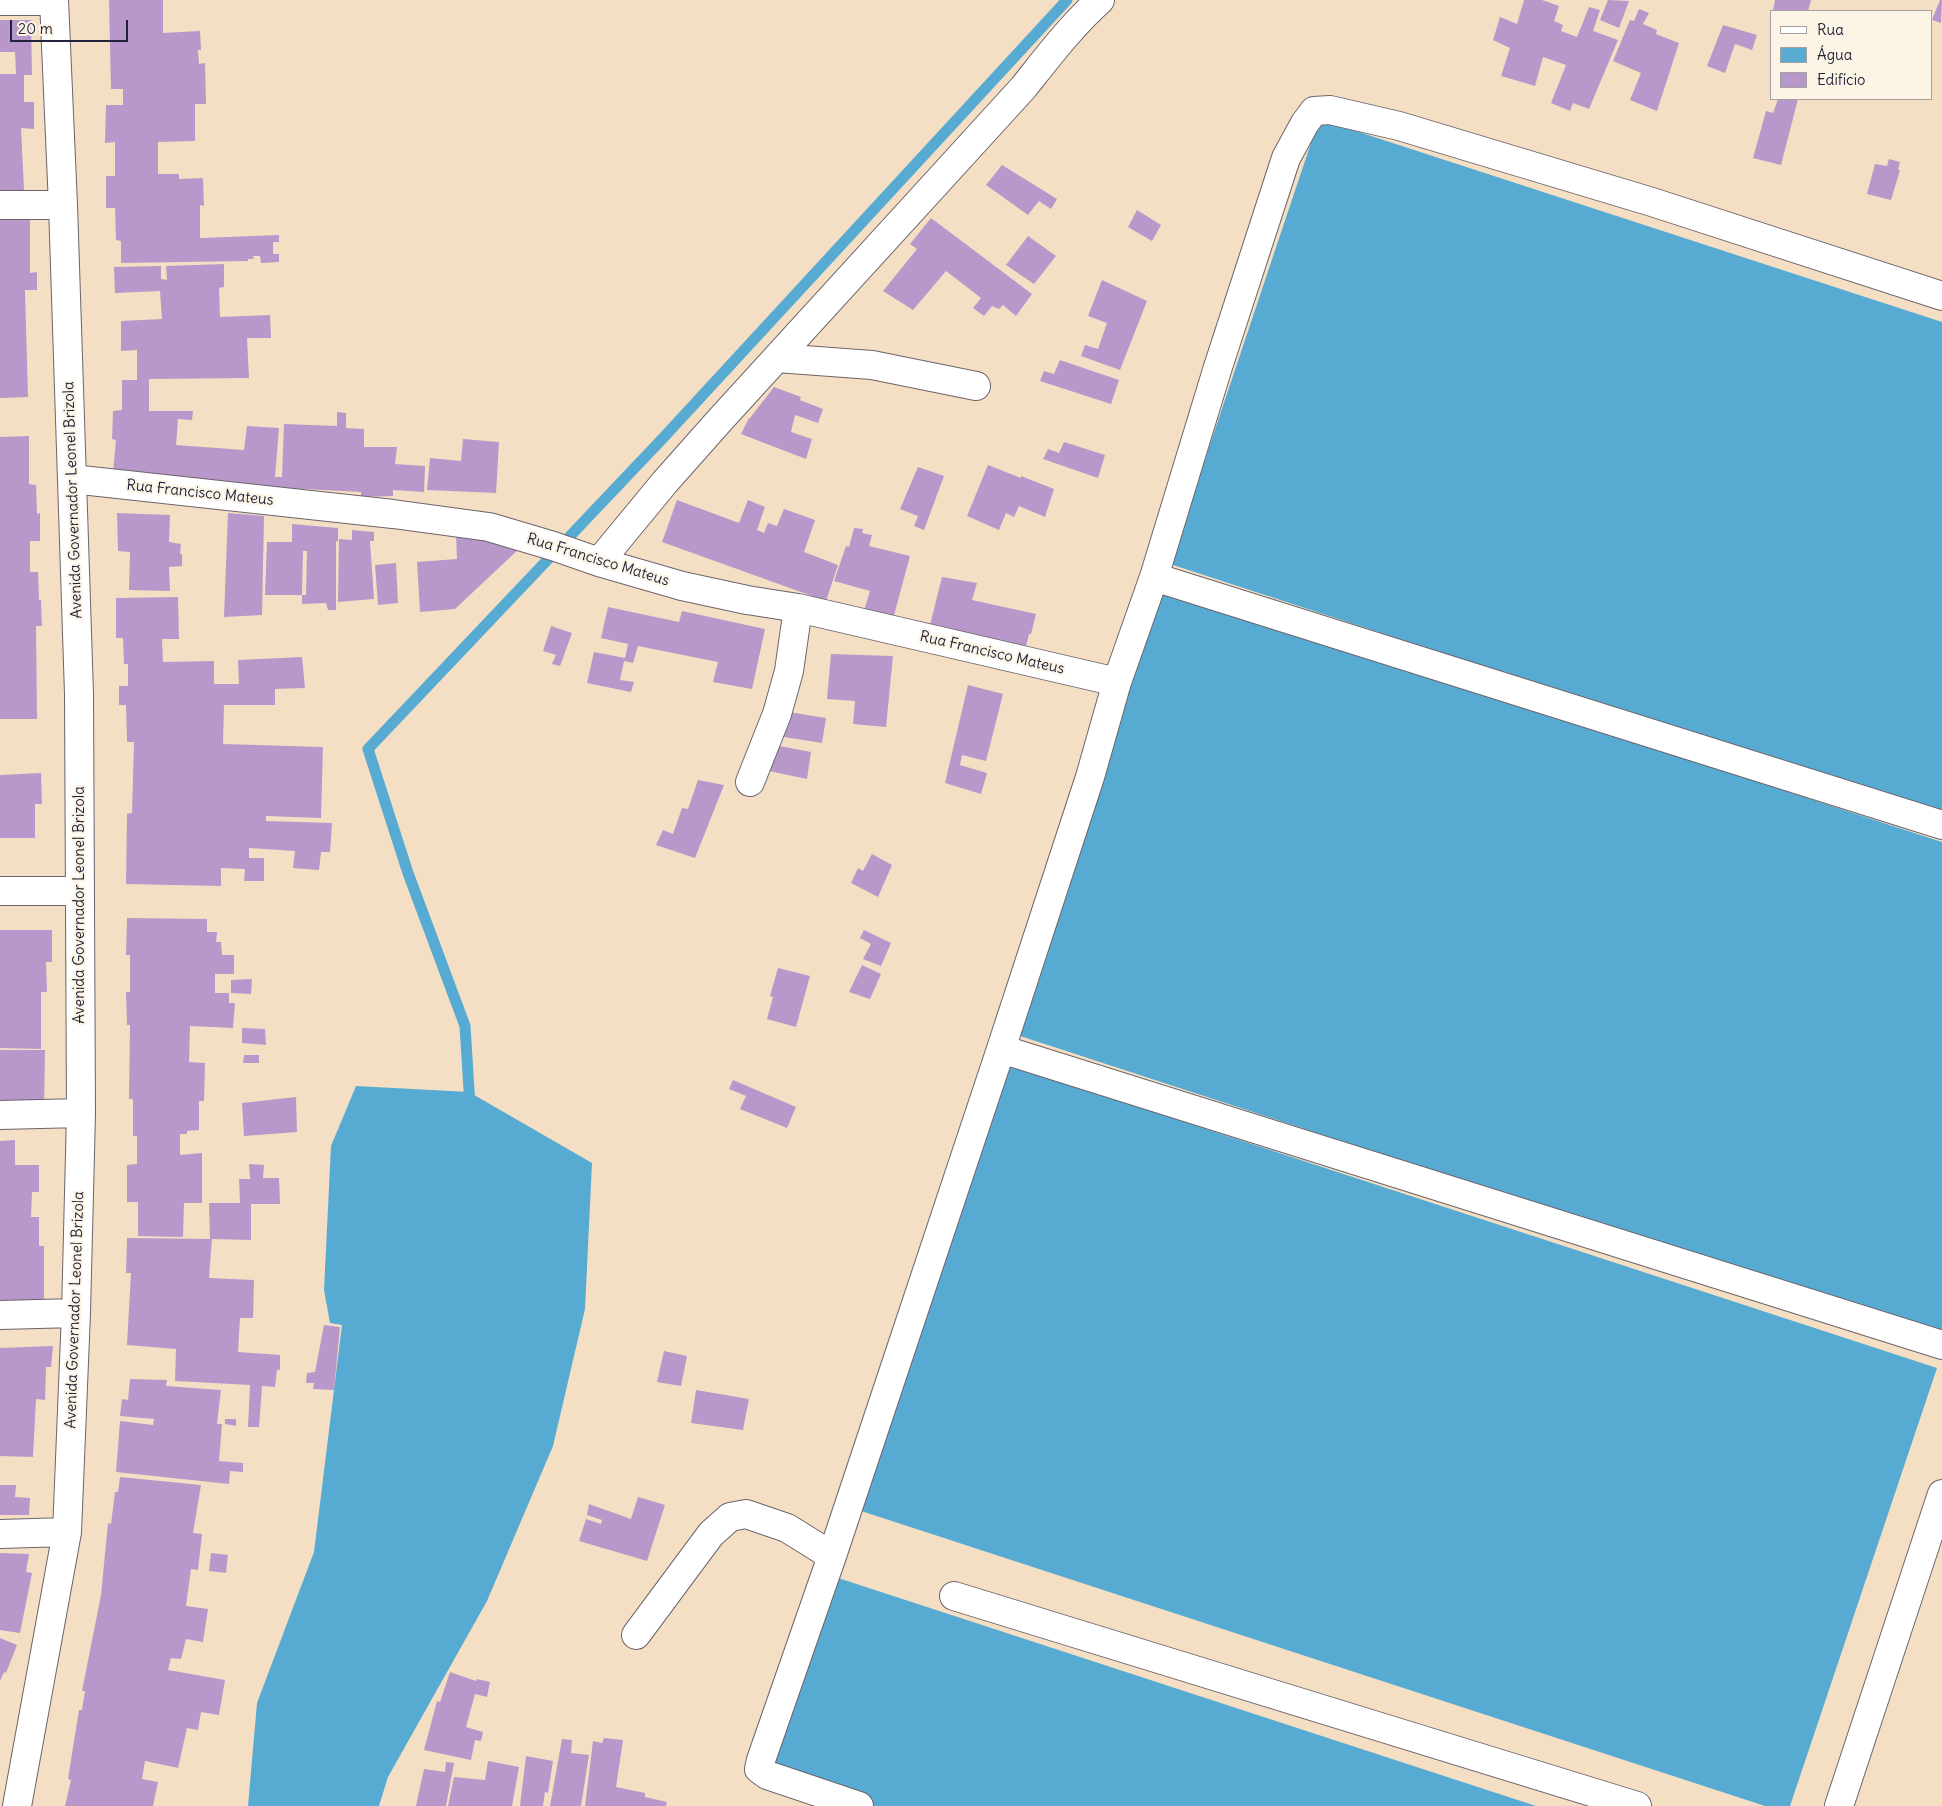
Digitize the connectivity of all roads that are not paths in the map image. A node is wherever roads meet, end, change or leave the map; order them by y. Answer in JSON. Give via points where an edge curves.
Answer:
{"nodes":[{"id":1,"x":54,"y":0,"type":"edge"},
{"id":2,"x":1100,"y":0,"type":"edge"},
{"id":3,"x":0,"y":2,"type":"edge"},
{"id":4,"x":0,"y":205,"type":"edge"},
{"id":5,"x":62,"y":205,"type":"junction"},
{"id":6,"x":1942,"y":296,"type":"edge"},
{"id":7,"x":777,"y":358,"type":"junction"},
{"id":8,"x":976,"y":386,"type":"dead end"},
{"id":9,"x":72,"y":479,"type":"junction"},
{"id":10,"x":599,"y":562,"type":"junction"},
{"id":11,"x":1154,"y":577,"type":"junction"},
{"id":12,"x":798,"y":608,"type":"junction"},
{"id":13,"x":1117,"y":682,"type":"junction"},
{"id":14,"x":750,"y":782,"type":"dead end"},
{"id":15,"x":1942,"y":825,"type":"edge"},
{"id":16,"x":0,"y":891,"type":"edge"},
{"id":17,"x":80,"y":891,"type":"junction"},
{"id":18,"x":1001,"y":1049,"type":"junction"},
{"id":19,"x":81,"y":1113,"type":"junction"},
{"id":20,"x":0,"y":1115,"type":"edge"},
{"id":21,"x":76,"y":1313,"type":"junction"},
{"id":22,"x":0,"y":1315,"type":"edge"},
{"id":23,"x":1942,"y":1345,"type":"edge"},
{"id":24,"x":1942,"y":1494,"type":"edge"},
{"id":25,"x":67,"y":1532,"type":"junction"},
{"id":26,"x":0,"y":1534,"type":"edge"},
{"id":27,"x":832,"y":1556,"type":"junction"},
{"id":28,"x":954,"y":1596,"type":"dead end"},
{"id":29,"x":636,"y":1635,"type":"dead end"},
{"id":30,"x":17,"y":1806,"type":"edge"},
{"id":31,"x":860,"y":1806,"type":"edge"},
{"id":32,"x":1637,"y":1806,"type":"edge"},
{"id":33,"x":1840,"y":1806,"type":"edge"}],
"edges":[{"from":1,"to":3,"type":"street"},
{"from":1,"to":5,"type":"street","name":"Avenida Governador Leonel Brizola"},
{"from":2,"to":7,"type":"street"},
{"from":4,"to":5,"type":"street"},
{"from":5,"to":9,"type":"street","name":"Avenida Governador Leonel Brizola"},
{"from":6,"to":11,"type":"street","via":[[1652,202],[1408,129],[1330,110],[1314,111],[1286,158]]},
{"from":7,"to":8,"type":"street","via":[[872,365]]},
{"from":7,"to":10,"type":"street","via":[[665,482]]},
{"from":9,"to":10,"type":"street","name":"Rua Francisco Mateus","via":[[393,514],[489,528]]},
{"from":9,"to":17,"type":"street","name":"Avenida Governador Leonel Brizola","via":[[79,694]]},
{"from":10,"to":12,"type":"street","name":"Rua Francisco Mateus","via":[[682,586]]},
{"from":11,"to":13,"type":"street"},
{"from":11,"to":15,"type":"street"},
{"from":12,"to":13,"type":"street","name":"Rua Francisco Mateus"},
{"from":12,"to":14,"type":"street","via":[[789,671],[778,714]]},
{"from":13,"to":18,"type":"street","via":[[1090,777]]},
{"from":16,"to":17,"type":"street"},
{"from":17,"to":19,"type":"street","name":"Avenida Governador Leonel Brizola"},
{"from":18,"to":23,"type":"street"},
{"from":18,"to":27,"type":"street"},
{"from":19,"to":20,"type":"street"},
{"from":19,"to":21,"type":"street","name":"Avenida Governador Leonel Brizola"},
{"from":21,"to":22,"type":"street"},
{"from":21,"to":25,"type":"street","name":"Avenida Governador Leonel Brizola"},
{"from":24,"to":33,"type":"street"},
{"from":25,"to":26,"type":"street"},
{"from":25,"to":30,"type":"street","name":"Avenida Governador Leonel Brizola"},
{"from":27,"to":29,"type":"street","via":[[787,1528],[746,1514],[730,1518],[711,1534]]},
{"from":27,"to":31,"type":"street","via":[[760,1760],[760,1769],[767,1775]]},
{"from":28,"to":32,"type":"street"}]}
